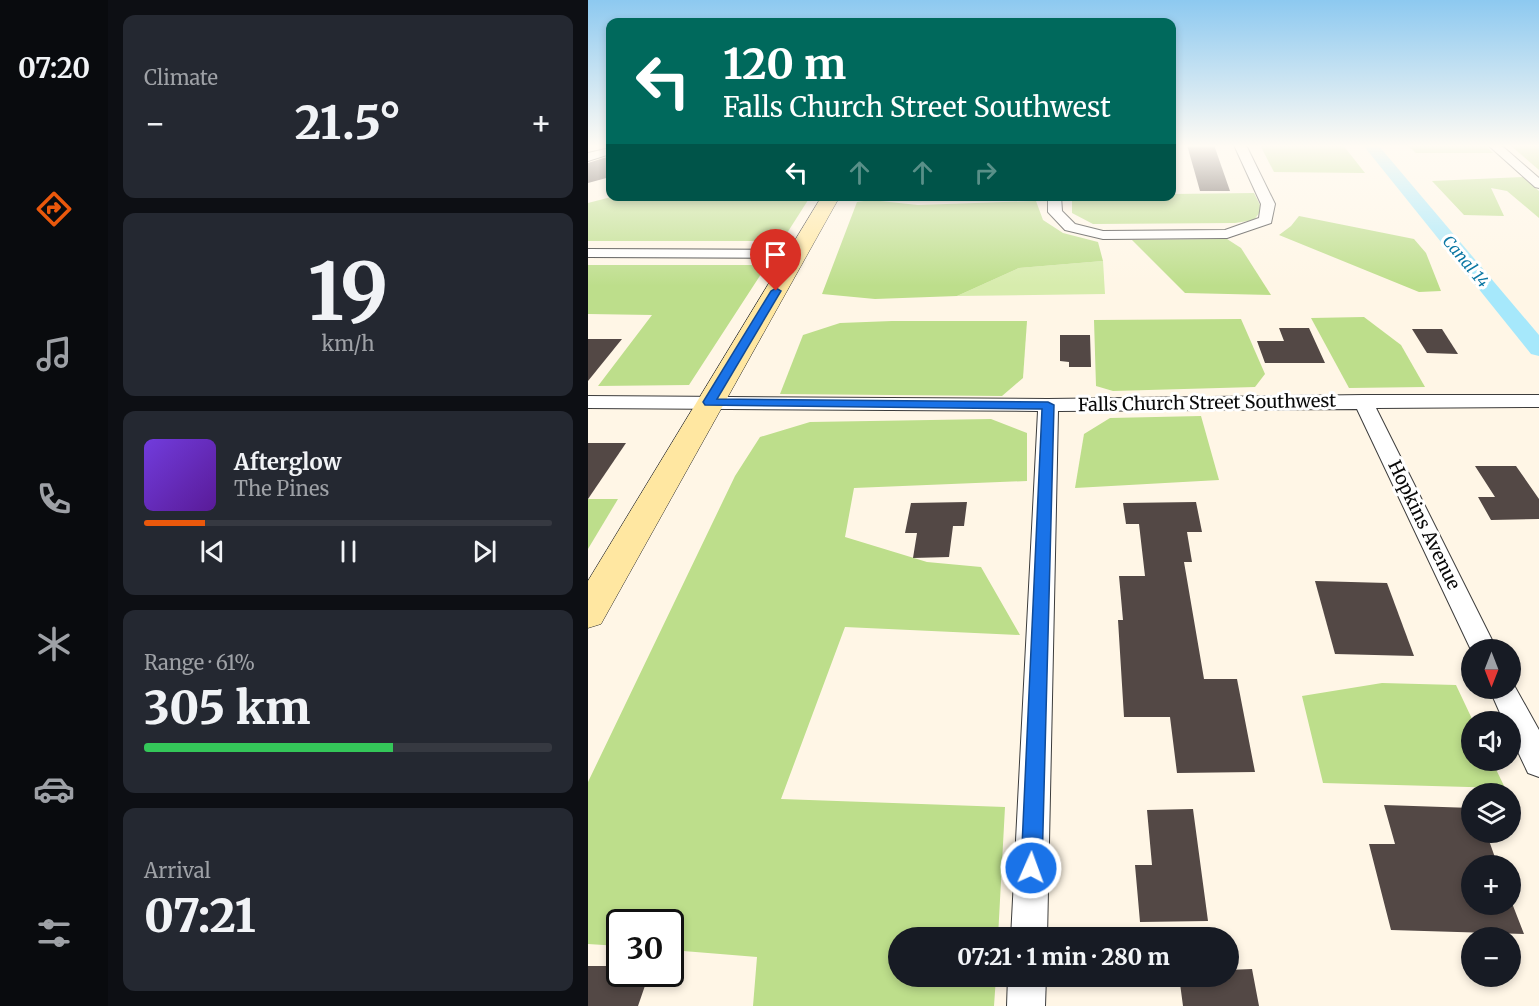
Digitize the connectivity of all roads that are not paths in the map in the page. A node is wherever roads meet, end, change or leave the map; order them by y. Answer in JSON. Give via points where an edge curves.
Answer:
{"nodes":[{"id":1,"x":1262,"y":192,"type":"edge"},
{"id":2,"x":828,"y":201,"type":"edge"},
{"id":3,"x":1054,"y":201,"type":"edge"},
{"id":4,"x":588,"y":253,"type":"edge"},
{"id":5,"x":798,"y":254,"type":"junction"},
{"id":6,"x":1363,"y":401,"type":"junction"},
{"id":7,"x":1539,"y":401,"type":"edge"},
{"id":8,"x":588,"y":402,"type":"edge"},
{"id":9,"x":709,"y":402,"type":"junction"},
{"id":10,"x":1048,"y":405,"type":"junction"},
{"id":11,"x":588,"y":613,"type":"edge"},
{"id":12,"x":1479,"y":639,"type":"edge"},
{"id":13,"x":1508,"y":699,"type":"edge"},
{"id":14,"x":1539,"y":762,"type":"edge"},
{"id":15,"x":1029,"y":927,"type":"edge"},
{"id":16,"x":1027,"y":987,"type":"edge"},
{"id":17,"x":1026,"y":1006,"type":"edge"}],
"edges":[{"from":1,"to":3,"type":"street","via":[[1268,204],[1266,220],[1227,234],[1103,235],[1070,227],[1055,212]]},
{"from":2,"to":5,"type":"street"},
{"from":4,"to":5,"type":"street"},
{"from":5,"to":9,"type":"street"},
{"from":6,"to":7,"type":"street","name":"Falls Church Street Southwest"},
{"from":6,"to":10,"type":"street","name":"Falls Church Street Southwest"},
{"from":6,"to":12,"type":"street","name":"Hopkins Avenue"},
{"from":8,"to":9,"type":"street","name":"Falls Church Street Southwest"},
{"from":9,"to":10,"type":"street","name":"Falls Church Street Southwest"},
{"from":9,"to":11,"type":"street"},
{"from":10,"to":15,"type":"street"},
{"from":13,"to":14,"type":"street"},
{"from":16,"to":17,"type":"street"}]}
